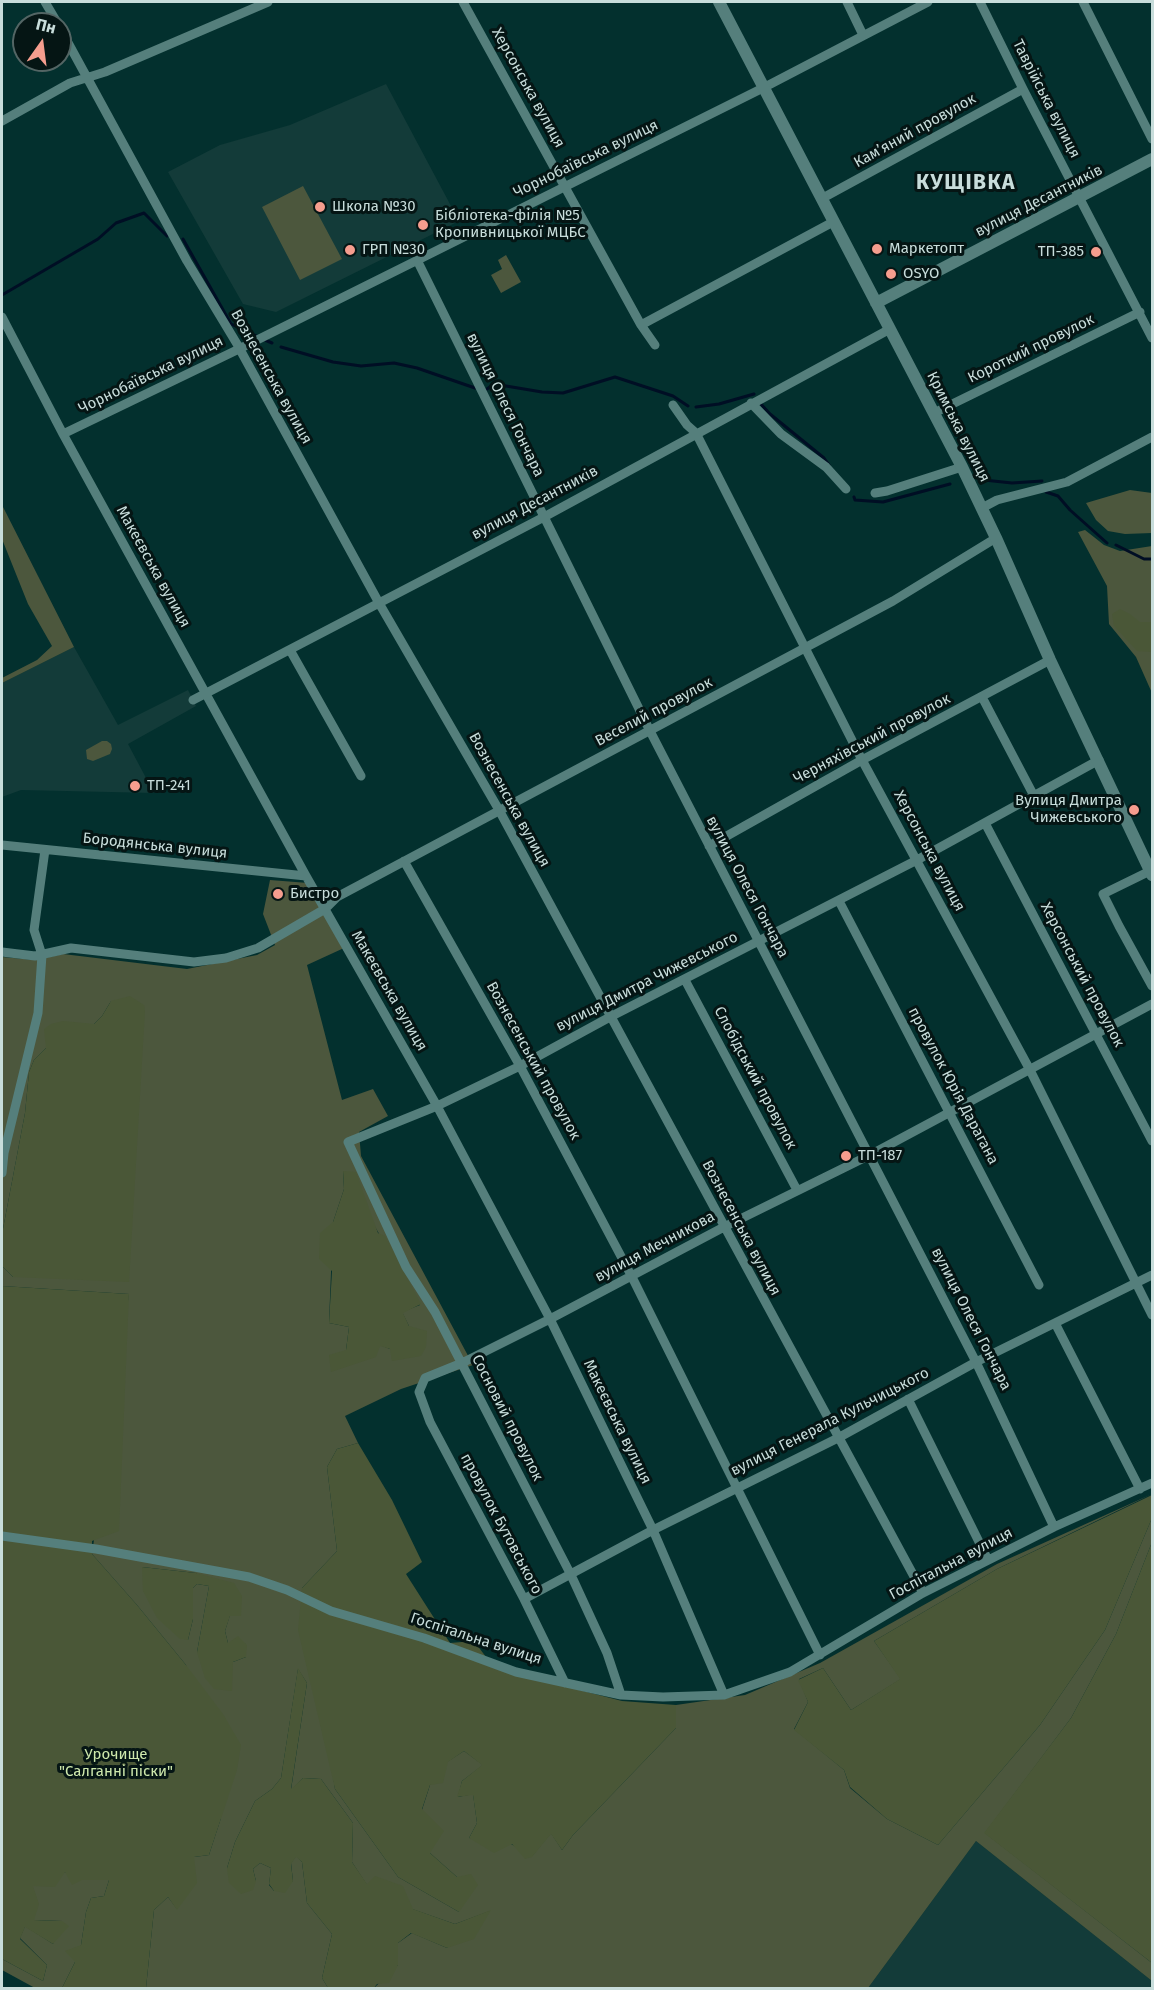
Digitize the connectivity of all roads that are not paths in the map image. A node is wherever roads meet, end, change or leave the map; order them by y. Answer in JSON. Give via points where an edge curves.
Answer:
{"nodes":[{"id":1,"x":268,"y":2,"type":"edge"},
{"id":2,"x":463,"y":2,"type":"edge"},
{"id":3,"x":719,"y":2,"type":"edge"},
{"id":4,"x":847,"y":2,"type":"edge"},
{"id":5,"x":928,"y":2,"type":"edge"},
{"id":6,"x":980,"y":2,"type":"edge"},
{"id":7,"x":1083,"y":2,"type":"edge"},
{"id":8,"x":863,"y":35,"type":"junction"},
{"id":9,"x":72,"y":49,"type":"edge"},
{"id":10,"x":88,"y":77,"type":"junction"},
{"id":11,"x":763,"y":88,"type":"junction"},
{"id":12,"x":1023,"y":89,"type":"junction"},
{"id":13,"x":2,"y":121,"type":"edge"},
{"id":14,"x":1152,"y":139,"type":"edge"},
{"id":15,"x":1152,"y":159,"type":"edge"},
{"id":16,"x":565,"y":186,"type":"junction"},
{"id":17,"x":1079,"y":197,"type":"junction"},
{"id":18,"x":821,"y":199,"type":"junction"},
{"id":19,"x":833,"y":222,"type":"junction"},
{"id":20,"x":417,"y":260,"type":"junction"},
{"id":21,"x":876,"y":303,"type":"junction"},
{"id":22,"x":1140,"y":312,"type":"junction"},
{"id":23,"x":2,"y":317,"type":"edge"},
{"id":24,"x":640,"y":325,"type":"junction"},
{"id":25,"x":890,"y":328,"type":"junction"},
{"id":26,"x":1152,"y":338,"type":"edge"},
{"id":27,"x":655,"y":345,"type":"dead end"},
{"id":28,"x":239,"y":349,"type":"junction"},
{"id":29,"x":752,"y":403,"type":"junction"},
{"id":30,"x":673,"y":405,"type":"dead end"},
{"id":31,"x":934,"y":413,"type":"junction"},
{"id":32,"x":696,"y":433,"type":"junction"},
{"id":33,"x":63,"y":434,"type":"junction"},
{"id":34,"x":1152,"y":437,"type":"edge"},
{"id":35,"x":962,"y":467,"type":"junction"},
{"id":36,"x":846,"y":489,"type":"dead end"},
{"id":37,"x":875,"y":493,"type":"dead end"},
{"id":38,"x":982,"y":508,"type":"junction"},
{"id":39,"x":544,"y":517,"type":"junction"},
{"id":40,"x":996,"y":538,"type":"junction"},
{"id":41,"x":379,"y":603,"type":"junction"},
{"id":42,"x":805,"y":648,"type":"junction"},
{"id":43,"x":290,"y":650,"type":"junction"},
{"id":44,"x":1050,"y":660,"type":"junction"},
{"id":45,"x":206,"y":693,"type":"junction"},
{"id":46,"x":982,"y":697,"type":"junction"},
{"id":47,"x":193,"y":700,"type":"dead end"},
{"id":48,"x":650,"y":731,"type":"junction"},
{"id":49,"x":862,"y":760,"type":"junction"},
{"id":50,"x":1099,"y":760,"type":"junction"},
{"id":51,"x":361,"y":776,"type":"dead end"},
{"id":52,"x":1034,"y":796,"type":"junction"},
{"id":53,"x":499,"y":810,"type":"junction"},
{"id":54,"x":985,"y":823,"type":"junction"},
{"id":55,"x":2,"y":845,"type":"edge"},
{"id":56,"x":709,"y":846,"type":"junction"},
{"id":57,"x":45,"y":850,"type":"junction"},
{"id":58,"x":404,"y":861,"type":"junction"},
{"id":59,"x":917,"y":861,"type":"junction"},
{"id":60,"x":1151,"y":873,"type":"edge"},
{"id":61,"x":306,"y":876,"type":"junction"},
{"id":62,"x":839,"y":901,"type":"junction"},
{"id":63,"x":325,"y":909,"type":"junction"},
{"id":64,"x":759,"y":941,"type":"junction"},
{"id":65,"x":2,"y":952,"type":"edge"},
{"id":66,"x":42,"y":954,"type":"junction"},
{"id":67,"x":686,"y":980,"type":"junction"},
{"id":68,"x":1152,"y":986,"type":"edge"},
{"id":69,"x":1152,"y":1004,"type":"edge"},
{"id":70,"x":610,"y":1017,"type":"junction"},
{"id":71,"x":1096,"y":1035,"type":"junction"},
{"id":72,"x":520,"y":1066,"type":"junction"},
{"id":73,"x":1030,"y":1070,"type":"junction"},
{"id":74,"x":437,"y":1106,"type":"junction"},
{"id":75,"x":951,"y":1114,"type":"junction"},
{"id":76,"x":1152,"y":1141,"type":"edge"},
{"id":77,"x":870,"y":1155,"type":"junction"},
{"id":78,"x":356,"y":1161,"type":"joint"},
{"id":79,"x":2,"y":1173,"type":"edge"},
{"id":80,"x":797,"y":1190,"type":"junction"},
{"id":81,"x":724,"y":1227,"type":"junction"},
{"id":82,"x":1152,"y":1275,"type":"edge"},
{"id":83,"x":632,"y":1276,"type":"junction"},
{"id":84,"x":1136,"y":1281,"type":"junction"},
{"id":85,"x":1039,"y":1285,"type":"dead end"},
{"id":86,"x":1152,"y":1315,"type":"edge"},
{"id":87,"x":550,"y":1319,"type":"junction"},
{"id":88,"x":1055,"y":1323,"type":"junction"},
{"id":89,"x":976,"y":1362,"type":"junction"},
{"id":90,"x":462,"y":1363,"type":"junction"},
{"id":91,"x":425,"y":1378,"type":"joint"},
{"id":92,"x":908,"y":1399,"type":"junction"},
{"id":93,"x":838,"y":1438,"type":"junction"},
{"id":94,"x":1152,"y":1483,"type":"edge"},
{"id":95,"x":738,"y":1486,"type":"junction"},
{"id":96,"x":1140,"y":1489,"type":"junction"},
{"id":97,"x":1054,"y":1527,"type":"junction"},
{"id":98,"x":653,"y":1530,"type":"junction"},
{"id":99,"x":2,"y":1536,"type":"edge"},
{"id":100,"x":988,"y":1560,"type":"junction"},
{"id":101,"x":571,"y":1575,"type":"junction"},
{"id":102,"x":923,"y":1593,"type":"junction"},
{"id":103,"x":524,"y":1599,"type":"junction"},
{"id":104,"x":820,"y":1655,"type":"junction"},
{"id":105,"x":565,"y":1683,"type":"junction"},
{"id":106,"x":621,"y":1695,"type":"junction"},
{"id":107,"x":724,"y":1695,"type":"junction"}],
"edges":[{"from":1,"to":10,"type":"street"},
{"from":2,"to":16,"type":"street","name":"Херсонська вулиця"},
{"from":3,"to":11,"type":"street","name":"Кримська вулиця"},
{"from":4,"to":8,"type":"street"},
{"from":5,"to":8,"type":"street","name":"Чорнобаївська вулиця"},
{"from":6,"to":12,"type":"street","name":"Таврійська вулиця"},
{"from":7,"to":14,"type":"street"},
{"from":8,"to":11,"type":"street","name":"Чорнобаївська вулиця"},
{"from":9,"to":10,"type":"street","name":"Вознесенська вулиця"},
{"from":10,"to":13,"type":"street"},
{"from":10,"to":28,"type":"street","name":"Вознесенська вулиця"},
{"from":11,"to":16,"type":"street","name":"Чорнобаївська вулиця"},
{"from":11,"to":18,"type":"street","name":"Кримська вулиця"},
{"from":12,"to":17,"type":"street","name":"Таврійська вулиця"},
{"from":12,"to":18,"type":"street","name":"Камʼяний провулок"},
{"from":15,"to":17,"type":"street","name":"вулиця Десантників"},
{"from":16,"to":20,"type":"street","name":"Чорнобаївська вулиця"},
{"from":16,"to":24,"type":"street","name":"Херсонська вулиця"},
{"from":17,"to":21,"type":"street","name":"вулиця Десантників"},
{"from":17,"to":22,"type":"street","name":"Таврійська вулиця"},
{"from":18,"to":19,"type":"street","name":"Кримська вулиця"},
{"from":19,"to":21,"type":"street","name":"Кримська вулиця"},
{"from":19,"to":24,"type":"street"},
{"from":20,"to":28,"type":"street","name":"Чорнобаївська вулиця"},
{"from":20,"to":39,"type":"street","name":"вулиця Олеся Гончара"},
{"from":21,"to":25,"type":"street","name":"Кримська вулиця"},
{"from":22,"to":26,"type":"street","name":"Таврійська вулиця"},
{"from":22,"to":31,"type":"street","name":"Короткий провулок"},
{"from":23,"to":33,"type":"street","name":"Макеєвська вулиця"},
{"from":24,"to":27,"type":"street","name":"Херсонська вулиця"},
{"from":25,"to":29,"type":"street","name":"вулиця Десантників"},
{"from":25,"to":31,"type":"street","name":"Кримська вулиця"},
{"from":28,"to":33,"type":"street","name":"Чорнобаївська вулиця"},
{"from":28,"to":41,"type":"street","name":"Вознесенська вулиця"},
{"from":29,"to":32,"type":"street","name":"вулиця Десантників"},
{"from":29,"to":36,"type":"street","via":[[781,434],[826,467]]},
{"from":30,"to":32,"type":"street","name":"Херсонська вулиця"},
{"from":31,"to":35,"type":"street","name":"Кримська вулиця"},
{"from":32,"to":39,"type":"street","name":"вулиця Десантників"},
{"from":32,"to":42,"type":"street","name":"Херсонська вулиця"},
{"from":33,"to":45,"type":"street","name":"Макеєвська вулиця"},
{"from":34,"to":38,"type":"street","via":[[1067,482],[997,500]]},
{"from":35,"to":37,"type":"street"},
{"from":35,"to":38,"type":"street","name":"Кримська вулиця"},
{"from":38,"to":40,"type":"street","name":"Кримська вулиця"},
{"from":39,"to":41,"type":"street","name":"вулиця Десантників"},
{"from":39,"to":48,"type":"street","name":"вулиця Олеся Гончара"},
{"from":40,"to":42,"type":"street","name":"Веселий провулок","via":[[893,601]]},
{"from":40,"to":44,"type":"street","name":"Кримська вулиця"},
{"from":41,"to":43,"type":"street","name":"вулиця Десантників"},
{"from":41,"to":53,"type":"street","name":"Вознесенська вулиця"},
{"from":42,"to":48,"type":"street","name":"Веселий провулок"},
{"from":42,"to":49,"type":"street","name":"Херсонська вулиця"},
{"from":43,"to":45,"type":"street","name":"вулиця Десантників"},
{"from":43,"to":51,"type":"street"},
{"from":44,"to":46,"type":"street","name":"Черняхівський провулок"},
{"from":44,"to":50,"type":"street","name":"Кримська вулиця"},
{"from":45,"to":47,"type":"street","name":"вулиця Десантників"},
{"from":45,"to":61,"type":"street","name":"Макеєвська вулиця"},
{"from":46,"to":49,"type":"street","name":"Черняхівський провулок"},
{"from":46,"to":52,"type":"street"},
{"from":48,"to":53,"type":"street","name":"Веселий провулок"},
{"from":48,"to":56,"type":"street","name":"вулиця Олеся Гончара"},
{"from":49,"to":56,"type":"street","name":"Черняхівський провулок"},
{"from":49,"to":59,"type":"street","name":"Херсонська вулиця"},
{"from":50,"to":52,"type":"street","name":"вулиця Дмитра Чижевського"},
{"from":50,"to":60,"type":"street","name":"Кримська вулиця"},
{"from":52,"to":54,"type":"street","name":"вулиця Дмитра Чижевського"},
{"from":53,"to":58,"type":"street","name":"Веселий провулок"},
{"from":53,"to":70,"type":"street","name":"Вознесенська вулиця"},
{"from":54,"to":59,"type":"street","name":"вулиця Дмитра Чижевського"},
{"from":54,"to":71,"type":"street","name":"Херсонський провулок"},
{"from":55,"to":57,"type":"street","name":"Бородянська вулиця"},
{"from":56,"to":64,"type":"street","name":"вулиця Олеся Гончара"},
{"from":57,"to":61,"type":"street","name":"Бородянська вулиця"},
{"from":57,"to":66,"type":"street","via":[[34,930]]},
{"from":58,"to":63,"type":"street","name":"Веселий провулок","via":[[337,897]]},
{"from":58,"to":72,"type":"street","name":"Вознесенський провулок"},
{"from":59,"to":62,"type":"street","name":"вулиця Дмитра Чижевського"},
{"from":59,"to":73,"type":"street","name":"Херсонська вулиця"},
{"from":60,"to":68,"type":"street","via":[[1103,894]]},
{"from":61,"to":63,"type":"street","name":"Макеєвська вулиця"},
{"from":62,"to":64,"type":"street","name":"вулиця Дмитра Чижевського"},
{"from":62,"to":75,"type":"street","name":"провулок Юрія Дарагана"},
{"from":63,"to":66,"type":"street","name":"Веселий провулок","via":[[258,948],[226,958],[194,962],[71,948]]},
{"from":63,"to":74,"type":"street","name":"Макеєвська вулиця"},
{"from":64,"to":67,"type":"street","name":"вулиця Дмитра Чижевського"},
{"from":64,"to":77,"type":"street","name":"вулиця Олеся Гончара"},
{"from":65,"to":66,"type":"street","name":"Веселий провулок"},
{"from":66,"to":79,"type":"street","via":[[38,1013]]},
{"from":67,"to":70,"type":"street","name":"вулиця Дмитра Чижевського"},
{"from":67,"to":80,"type":"street","name":"Слобідський провулок"},
{"from":69,"to":71,"type":"street","name":"вулиця Мечникова"},
{"from":70,"to":72,"type":"street","name":"вулиця Дмитра Чижевського"},
{"from":70,"to":81,"type":"street","name":"Вознесенська вулиця"},
{"from":71,"to":73,"type":"street","name":"вулиця Мечникова"},
{"from":71,"to":76,"type":"street","name":"Херсонський провулок"},
{"from":72,"to":74,"type":"street","name":"вулиця Дмитра Чижевського"},
{"from":72,"to":83,"type":"street","name":"Вознесенський провулок"},
{"from":73,"to":75,"type":"street","name":"вулиця Мечникова"},
{"from":73,"to":84,"type":"street","name":"Херсонська вулиця"},
{"from":74,"to":78,"type":"street","name":"вулиця Дмитра Чижевського","via":[[348,1142]]},
{"from":74,"to":87,"type":"street","name":"Макеєвська вулиця"},
{"from":75,"to":77,"type":"street","name":"вулиця Мечникова"},
{"from":75,"to":85,"type":"street","name":"провулок Юрія Дарагана"},
{"from":77,"to":80,"type":"street","name":"вулиця Мечникова"},
{"from":77,"to":89,"type":"street","name":"вулиця Олеся Гончара"},
{"from":78,"to":90,"type":"street","name":"Сосновий провулок","via":[[406,1267]]},
{"from":80,"to":81,"type":"street","name":"вулиця Мечникова"},
{"from":81,"to":83,"type":"street","name":"вулиця Мечникова"},
{"from":81,"to":93,"type":"street","name":"Вознесенська вулиця"},
{"from":82,"to":84,"type":"street","name":"вулиця Генерала Кульчицького"},
{"from":83,"to":87,"type":"street","name":"вулиця Мечникова"},
{"from":83,"to":95,"type":"street","name":"Вознесенський провулок"},
{"from":84,"to":86,"type":"street","name":"Херсонська вулиця"},
{"from":84,"to":88,"type":"street","name":"вулиця Генерала Кульчицького"},
{"from":87,"to":90,"type":"street","name":"вулиця Мечникова"},
{"from":87,"to":98,"type":"street","name":"Макеєвська вулиця"},
{"from":88,"to":89,"type":"street","name":"вулиця Генерала Кульчицького"},
{"from":88,"to":96,"type":"street"},
{"from":89,"to":92,"type":"street","name":"вулиця Генерала Кульчицького"},
{"from":89,"to":97,"type":"street","name":"вулиця Олеся Гончара"},
{"from":90,"to":91,"type":"street","name":"вулиця Мечникова"},
{"from":90,"to":101,"type":"street","name":"Сосновий провулок"},
{"from":91,"to":103,"type":"street","name":"провулок Бутовського","via":[[419,1392],[430,1422]]},
{"from":92,"to":93,"type":"street","name":"вулиця Генерала Кульчицького"},
{"from":92,"to":100,"type":"street"},
{"from":93,"to":95,"type":"street","name":"вулиця Генерала Кульчицького"},
{"from":93,"to":102,"type":"street","name":"Вознесенська вулиця"},
{"from":94,"to":96,"type":"street","name":"Госпітальна вулиця"},
{"from":95,"to":98,"type":"street","name":"вулиця Генерала Кульчицького"},
{"from":95,"to":104,"type":"street","name":"Вознесенський провулок"},
{"from":96,"to":97,"type":"street","name":"Госпітальна вулиця"},
{"from":97,"to":100,"type":"street","name":"Госпітальна вулиця"},
{"from":98,"to":101,"type":"street","name":"вулиця Генерала Кульчицького"},
{"from":98,"to":107,"type":"street","name":"Макеєвська вулиця"},
{"from":99,"to":105,"type":"street","name":"Госпітальна вулиця","via":[[249,1577],[331,1611],[424,1638],[516,1672]]},
{"from":100,"to":102,"type":"street","name":"Госпітальна вулиця"},
{"from":101,"to":103,"type":"street","name":"вулиця Генерала Кульчицького"},
{"from":101,"to":106,"type":"street","name":"Сосновий провулок","via":[[607,1653]]},
{"from":102,"to":104,"type":"street","name":"Госпітальна вулиця"},
{"from":103,"to":105,"type":"street","name":"провулок Бутовського"},
{"from":104,"to":107,"type":"street","name":"Госпітальна вулиця","via":[[790,1672]]},
{"from":105,"to":106,"type":"street","name":"Госпітальна вулиця"},
{"from":106,"to":107,"type":"street","name":"Госпітальна вулиця"}]}
